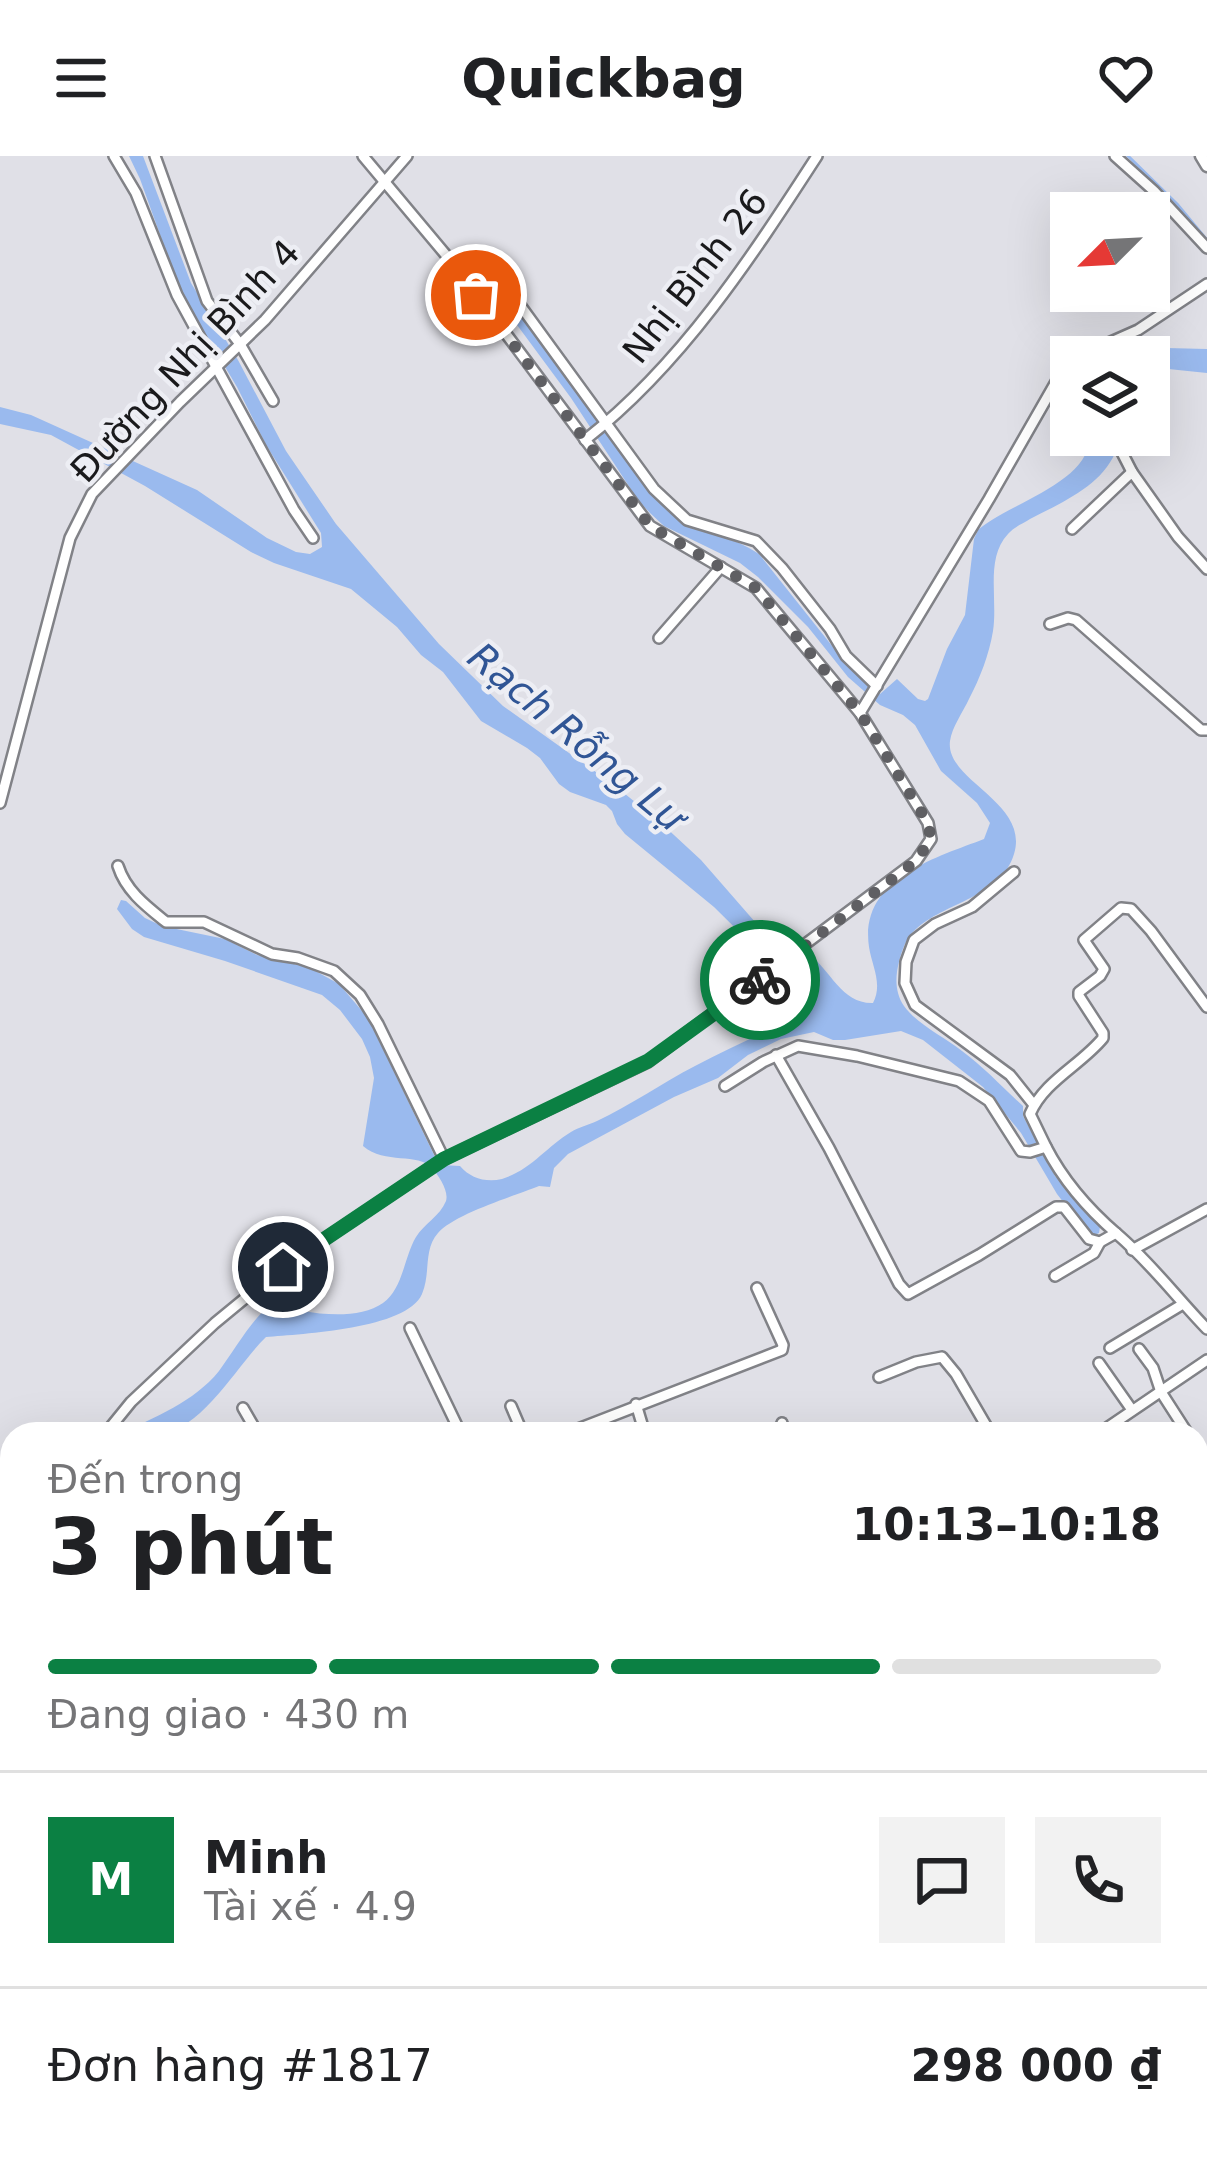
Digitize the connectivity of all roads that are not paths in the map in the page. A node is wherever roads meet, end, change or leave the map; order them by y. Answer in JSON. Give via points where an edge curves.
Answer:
{"nodes":[{"id":1,"x":114,"y":156,"type":"edge"},
{"id":2,"x":155,"y":156,"type":"edge"},
{"id":3,"x":364,"y":156,"type":"edge"},
{"id":4,"x":407,"y":156,"type":"edge"},
{"id":5,"x":817,"y":156,"type":"edge"},
{"id":6,"x":1115,"y":156,"type":"edge"},
{"id":7,"x":1201,"y":156,"type":"edge"},
{"id":8,"x":1207,"y":166,"type":"edge"},
{"id":9,"x":385,"y":182,"type":"junction"},
{"id":10,"x":1207,"y":248,"type":"edge"},
{"id":11,"x":1207,"y":284,"type":"edge"},
{"id":12,"x":476,"y":295,"type":"junction"},
{"id":13,"x":1125,"y":336,"type":"edge"},
{"id":14,"x":237,"y":348,"type":"junction"},
{"id":15,"x":219,"y":364,"type":"junction"},
{"id":16,"x":1050,"y":395,"type":"edge"},
{"id":17,"x":273,"y":401,"type":"dead end"},
{"id":18,"x":606,"y":423,"type":"junction"},
{"id":19,"x":587,"y":438,"type":"junction"},
{"id":20,"x":1124,"y":456,"type":"edge"},
{"id":21,"x":1132,"y":472,"type":"junction"},
{"id":22,"x":1072,"y":529,"type":"dead end"},
{"id":23,"x":313,"y":538,"type":"dead end"},
{"id":24,"x":721,"y":567,"type":"junction"},
{"id":25,"x":1207,"y":569,"type":"edge"},
{"id":26,"x":1051,"y":624,"type":"dead end"},
{"id":27,"x":659,"y":638,"type":"dead end"},
{"id":28,"x":875,"y":692,"type":"junction"},
{"id":29,"x":860,"y":713,"type":"junction"},
{"id":30,"x":1207,"y":730,"type":"edge"},
{"id":31,"x":0,"y":803,"type":"edge"},
{"id":32,"x":118,"y":866,"type":"dead end"},
{"id":33,"x":1014,"y":872,"type":"dead end"},
{"id":34,"x":1207,"y":1007,"type":"edge"},
{"id":35,"x":776,"y":1055,"type":"junction"},
{"id":36,"x":725,"y":1086,"type":"dead end"},
{"id":37,"x":1034,"y":1105,"type":"junction"},
{"id":38,"x":1039,"y":1149,"type":"junction"},
{"id":39,"x":442,"y":1160,"type":"junction"},
{"id":40,"x":1207,"y":1209,"type":"edge"},
{"id":41,"x":1116,"y":1233,"type":"junction"},
{"id":42,"x":1100,"y":1242,"type":"junction"},
{"id":43,"x":1132,"y":1250,"type":"junction"},
{"id":44,"x":1055,"y":1276,"type":"dead end"},
{"id":45,"x":757,"y":1288,"type":"dead end"},
{"id":46,"x":1183,"y":1304,"type":"junction"},
{"id":47,"x":410,"y":1328,"type":"dead end"},
{"id":48,"x":1207,"y":1329,"type":"edge"},
{"id":49,"x":1110,"y":1348,"type":"dead end"},
{"id":50,"x":1138,"y":1349,"type":"dead end"},
{"id":51,"x":1207,"y":1360,"type":"edge"},
{"id":52,"x":1099,"y":1363,"type":"dead end"},
{"id":53,"x":879,"y":1377,"type":"dead end"},
{"id":54,"x":1162,"y":1392,"type":"junction"},
{"id":55,"x":636,"y":1405,"type":"junction"},
{"id":56,"x":511,"y":1406,"type":"dead end"},
{"id":57,"x":243,"y":1408,"type":"dead end"},
{"id":58,"x":1132,"y":1410,"type":"junction"},
{"id":59,"x":115,"y":1422,"type":"edge"},
{"id":60,"x":251,"y":1422,"type":"edge"},
{"id":61,"x":455,"y":1422,"type":"edge"},
{"id":62,"x":518,"y":1422,"type":"edge"},
{"id":63,"x":594,"y":1422,"type":"edge"},
{"id":64,"x":641,"y":1422,"type":"edge"},
{"id":65,"x":983,"y":1422,"type":"edge"},
{"id":66,"x":1115,"y":1422,"type":"edge"},
{"id":67,"x":1181,"y":1422,"type":"edge"}],
"edges":[{"from":1,"to":15,"type":"street","via":[[177,295]]},
{"from":2,"to":14,"type":"street","via":[[207,301]]},
{"from":3,"to":9,"type":"street"},
{"from":4,"to":9,"type":"street","name":"Đường Nhị Bình 4"},
{"from":5,"to":18,"type":"street","name":"Nhị Bình 26","via":[[733,282]]},
{"from":6,"to":10,"type":"street"},
{"from":7,"to":8,"type":"street"},
{"from":9,"to":12,"type":"street"},
{"from":9,"to":14,"type":"street","name":"Đường Nhị Bình 4"},
{"from":11,"to":13,"type":"street"},
{"from":12,"to":18,"type":"street","via":[[501,279]]},
{"from":12,"to":19,"type":"street"},
{"from":14,"to":15,"type":"street","name":"Đường Nhị Bình 4"},
{"from":14,"to":17,"type":"street"},
{"from":15,"to":23,"type":"street"},
{"from":15,"to":31,"type":"street","name":"Đường Nhị Bình 4","via":[[92,494],[70,538]]},
{"from":16,"to":28,"type":"street"},
{"from":18,"to":19,"type":"street","name":"Nhị Bình 26"},
{"from":18,"to":28,"type":"street","via":[[687,520],[756,541]]},
{"from":19,"to":24,"type":"street","via":[[650,526]]},
{"from":20,"to":21,"type":"street"},
{"from":21,"to":22,"type":"street"},
{"from":21,"to":25,"type":"street"},
{"from":24,"to":27,"type":"street"},
{"from":24,"to":29,"type":"street","via":[[756,588]]},
{"from":26,"to":30,"type":"street","via":[[1076,620]]},
{"from":28,"to":29,"type":"street"},
{"from":29,"to":39,"type":"street","via":[[928,823],[931,839],[916,861],[648,1061]]},
{"from":32,"to":39,"type":"street","via":[[166,922],[204,922],[334,971],[378,1024]]},
{"from":33,"to":37,"type":"street","via":[[914,940],[905,983],[915,1005],[1010,1075]]},
{"from":34,"to":37,"type":"street","via":[[1151,931],[1120,908],[1084,940],[1105,969],[1079,992],[1102,1037]]},
{"from":35,"to":36,"type":"street"},
{"from":35,"to":38,"type":"street","via":[[805,1046],[959,1081],[988,1101],[1017,1147]]},
{"from":35,"to":42,"type":"street","via":[[908,1294],[1056,1207]]},
{"from":37,"to":38,"type":"street"},
{"from":38,"to":41,"type":"street"},
{"from":39,"to":59,"type":"street","via":[[283,1267]]},
{"from":40,"to":43,"type":"street"},
{"from":41,"to":42,"type":"street"},
{"from":41,"to":43,"type":"street"},
{"from":42,"to":44,"type":"street"},
{"from":43,"to":46,"type":"street"},
{"from":45,"to":55,"type":"street","via":[[782,1350]]},
{"from":46,"to":48,"type":"street"},
{"from":46,"to":49,"type":"street"},
{"from":47,"to":61,"type":"street"},
{"from":50,"to":54,"type":"street"},
{"from":51,"to":54,"type":"street"},
{"from":52,"to":58,"type":"street"},
{"from":53,"to":65,"type":"street","via":[[941,1357]]},
{"from":54,"to":58,"type":"street"},
{"from":54,"to":67,"type":"street"},
{"from":55,"to":63,"type":"street"},
{"from":55,"to":64,"type":"street"},
{"from":56,"to":62,"type":"street"},
{"from":57,"to":60,"type":"street"},
{"from":58,"to":66,"type":"street"}]}
